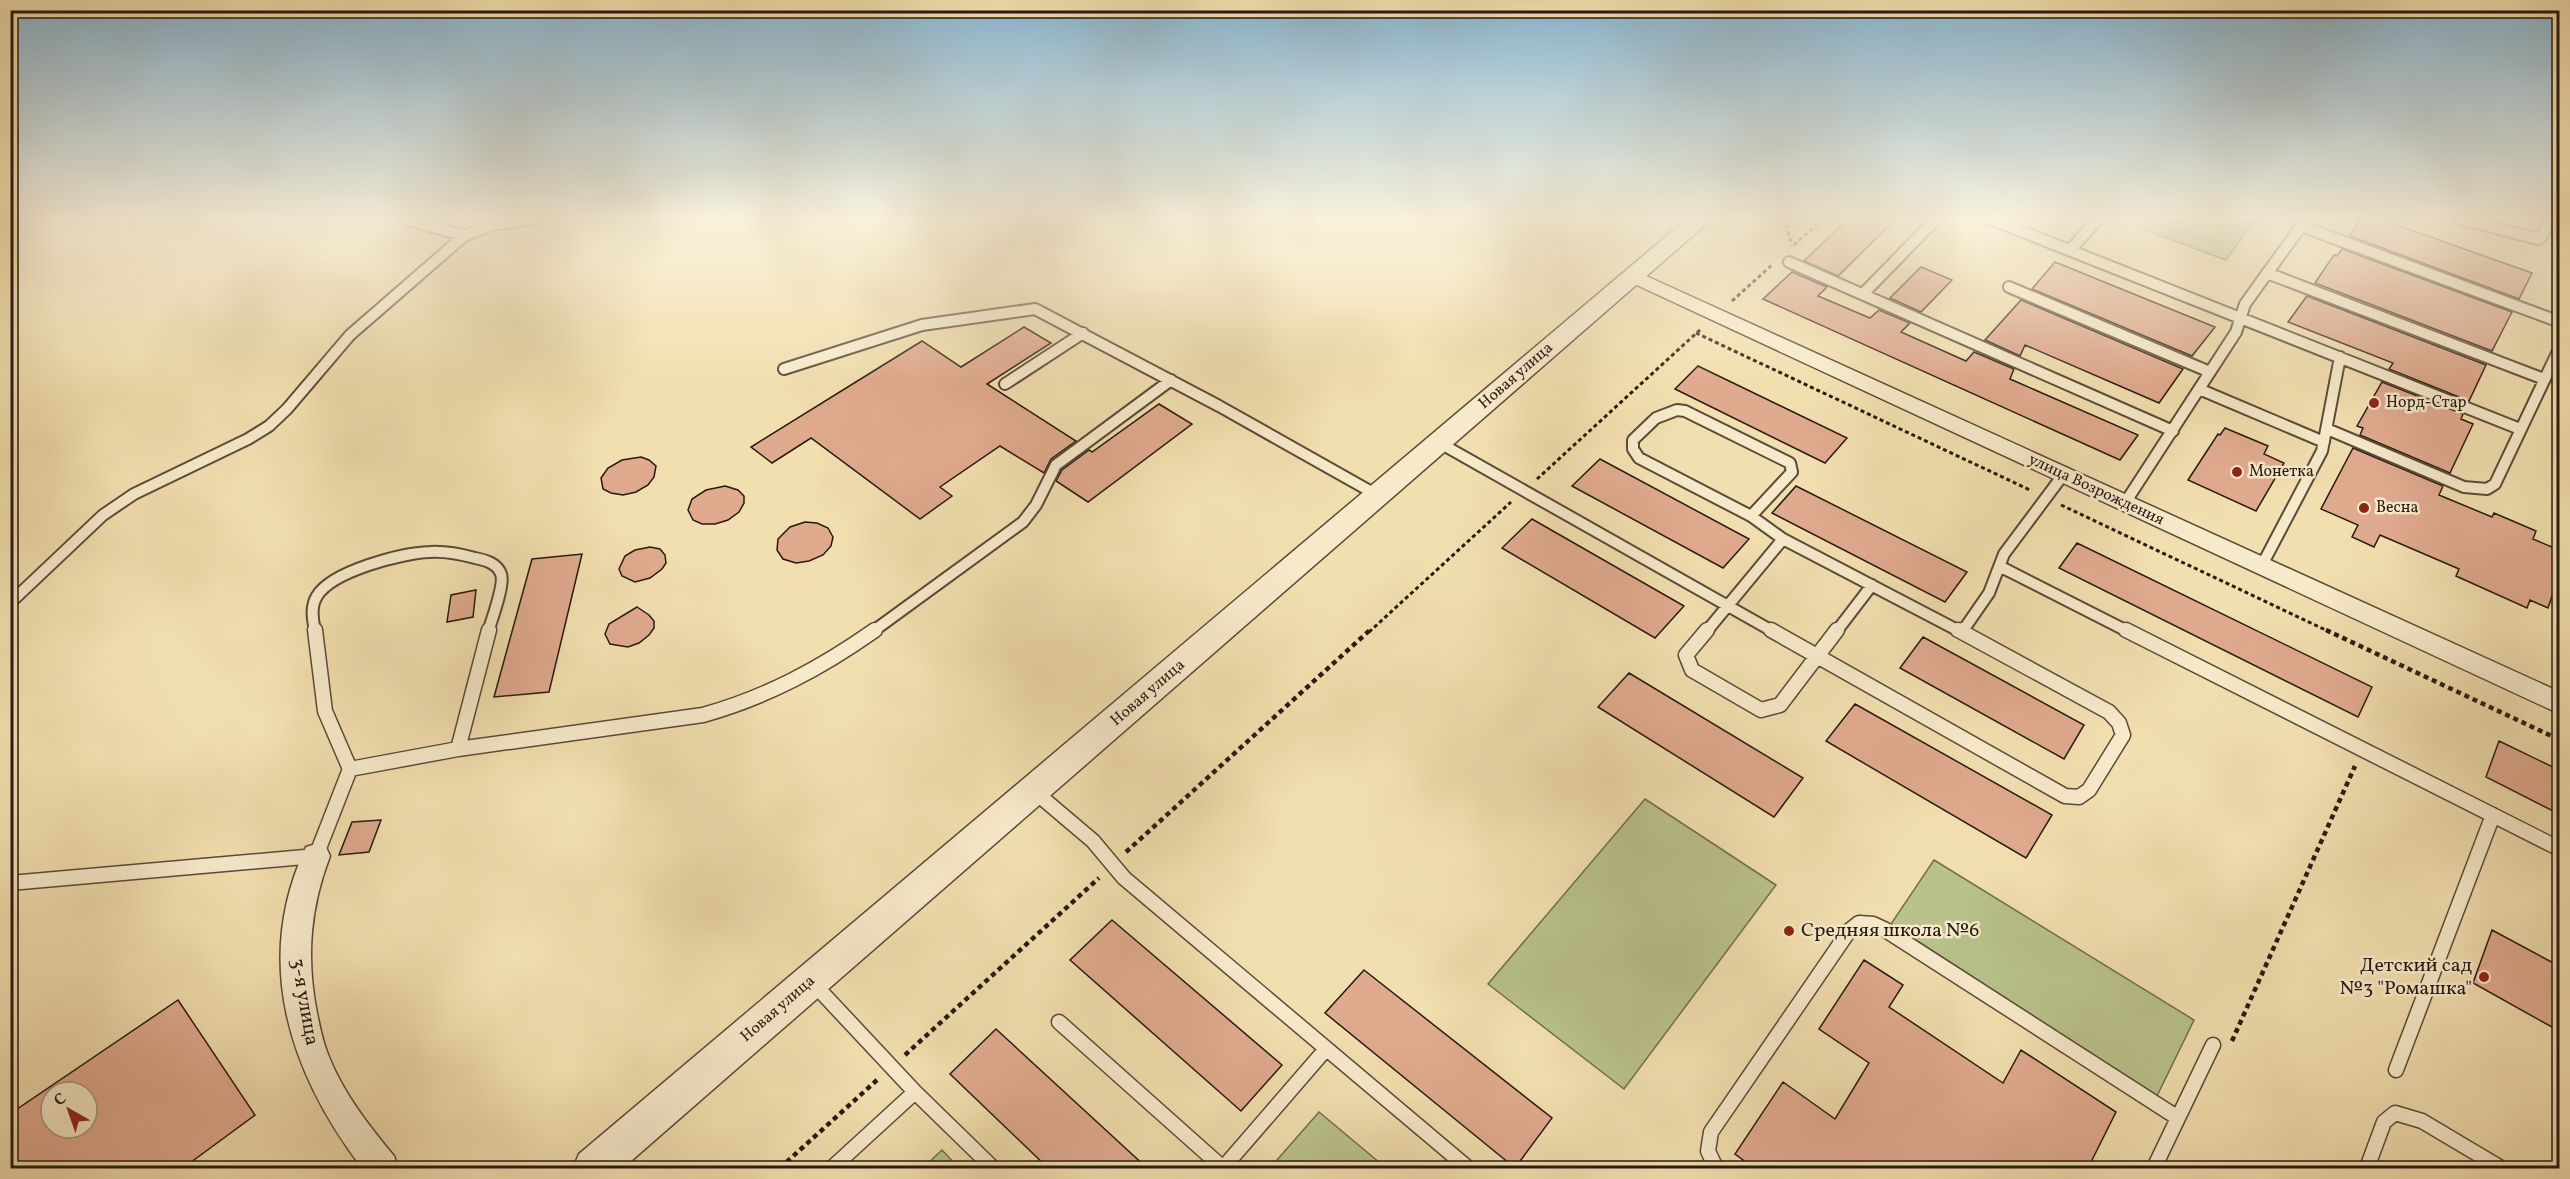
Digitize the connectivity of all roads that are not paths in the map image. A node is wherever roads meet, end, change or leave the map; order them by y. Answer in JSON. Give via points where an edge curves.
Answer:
{"nodes":[{"id":1,"x":421,"y":273,"type":"edge"},
{"id":2,"x":1637,"y":273,"type":"edge"},
{"id":3,"x":1818,"y":273,"type":"edge"},
{"id":4,"x":1883,"y":273,"type":"edge"},
{"id":5,"x":2128,"y":273,"type":"edge"},
{"id":6,"x":2267,"y":273,"type":"joint"},
{"id":7,"x":2434,"y":273,"type":"edge"},
{"id":8,"x":1633,"y":276,"type":"junction"},
{"id":9,"x":2009,"y":287,"type":"dead end"},
{"id":10,"x":1863,"y":294,"type":"junction"},
{"id":11,"x":2241,"y":318,"type":"junction"},
{"id":12,"x":2559,"y":322,"type":"edge"},
{"id":13,"x":1083,"y":333,"type":"junction"},
{"id":14,"x":2559,"y":347,"type":"edge"},
{"id":15,"x":2340,"y":357,"type":"junction"},
{"id":16,"x":784,"y":369,"type":"dead end"},
{"id":17,"x":2210,"y":372,"type":"junction"},
{"id":18,"x":2544,"y":379,"type":"junction"},
{"id":19,"x":1171,"y":380,"type":"junction"},
{"id":20,"x":1005,"y":384,"type":"dead end"},
{"id":21,"x":2199,"y":389,"type":"junction"},
{"id":22,"x":2327,"y":429,"type":"junction"},
{"id":23,"x":2520,"y":429,"type":"junction"},
{"id":24,"x":2173,"y":431,"type":"junction"},
{"id":25,"x":1438,"y":442,"type":"junction"},
{"id":26,"x":2324,"y":442,"type":"junction"},
{"id":27,"x":2063,"y":475,"type":"junction"},
{"id":28,"x":1377,"y":495,"type":"junction"},
{"id":29,"x":2125,"y":503,"type":"junction"},
{"id":30,"x":1751,"y":516,"type":"junction"},
{"id":31,"x":1783,"y":539,"type":"junction"},
{"id":32,"x":2001,"y":567,"type":"junction"},
{"id":33,"x":2262,"y":567,"type":"junction"},
{"id":34,"x":1872,"y":585,"type":"junction"},
{"id":35,"x":10,"y":603,"type":"edge"},
{"id":36,"x":1727,"y":606,"type":"junction"},
{"id":37,"x":1962,"y":632,"type":"junction"},
{"id":38,"x":1817,"y":658,"type":"junction"},
{"id":39,"x":2559,"y":704,"type":"edge"},
{"id":40,"x":458,"y":749,"type":"junction"},
{"id":41,"x":350,"y":769,"type":"junction"},
{"id":42,"x":1034,"y":791,"type":"junction"},
{"id":43,"x":2493,"y":815,"type":"junction"},
{"id":44,"x":2559,"y":849,"type":"edge"},
{"id":45,"x":316,"y":856,"type":"junction"},
{"id":46,"x":10,"y":883,"type":"edge"},
{"id":47,"x":811,"y":980,"type":"junction"},
{"id":48,"x":1059,"y":1022,"type":"dead end"},
{"id":49,"x":2213,"y":1045,"type":"road end"},
{"id":50,"x":1326,"y":1049,"type":"junction"},
{"id":51,"x":2396,"y":1070,"type":"dead end"},
{"id":52,"x":915,"y":1092,"type":"junction"},
{"id":53,"x":2178,"y":1118,"type":"junction"},
{"id":54,"x":382,"y":1168,"type":"edge"},
{"id":55,"x":593,"y":1168,"type":"edge"},
{"id":56,"x":832,"y":1168,"type":"edge"},
{"id":57,"x":993,"y":1168,"type":"edge"},
{"id":58,"x":1223,"y":1168,"type":"edge"},
{"id":59,"x":1468,"y":1168,"type":"edge"},
{"id":60,"x":1716,"y":1168,"type":"edge"},
{"id":61,"x":2154,"y":1168,"type":"edge"},
{"id":62,"x":2367,"y":1168,"type":"edge"},
{"id":63,"x":2501,"y":1168,"type":"edge"}],
"edges":[{"from":1,"to":35,"type":"lane","via":[[350,335],[269,426],[248,440],[134,494],[103,515]]},
{"from":2,"to":8,"type":"street","name":"Новая улица"},
{"from":3,"to":10,"type":"lane"},
{"from":4,"to":10,"type":"lane"},
{"from":5,"to":11,"type":"lane"},
{"from":6,"to":11,"type":"lane","via":[[2245,304]]},
{"from":6,"to":18,"type":"lane"},
{"from":7,"to":12,"type":"lane"},
{"from":8,"to":25,"type":"street","name":"Новая улица"},
{"from":8,"to":27,"type":"street","name":"улица Возрождения"},
{"from":9,"to":17,"type":"lane"},
{"from":10,"to":24,"type":"lane"},
{"from":11,"to":15,"type":"lane"},
{"from":11,"to":17,"type":"lane"},
{"from":13,"to":16,"type":"lane","via":[[1044,312],[1025,309],[922,325]]},
{"from":13,"to":19,"type":"lane"},
{"from":13,"to":20,"type":"lane"},
{"from":14,"to":18,"type":"lane"},
{"from":15,"to":22,"type":"lane"},
{"from":15,"to":23,"type":"lane"},
{"from":17,"to":21,"type":"lane"},
{"from":18,"to":23,"type":"lane"},
{"from":19,"to":28,"type":"lane"},
{"from":19,"to":40,"type":"lane","via":[[1056,465],[1046,476],[1036,505],[1020,524],[804,678],[741,706],[703,716]]},
{"from":21,"to":24,"type":"lane"},
{"from":21,"to":26,"type":"lane"},
{"from":22,"to":23,"type":"lane","via":[[2476,489],[2495,484]]},
{"from":22,"to":26,"type":"lane"},
{"from":24,"to":29,"type":"lane"},
{"from":25,"to":28,"type":"street","name":"Новая улица"},
{"from":25,"to":36,"type":"lane"},
{"from":26,"to":33,"type":"lane"},
{"from":27,"to":29,"type":"street","name":"улица Возрождения"},
{"from":27,"to":32,"type":"lane","via":[[2004,554]]},
{"from":28,"to":42,"type":"street","name":"Новая улица"},
{"from":29,"to":33,"type":"street","name":"улица Возрождения"},
{"from":30,"to":30,"type":"lane","via":[[1639,458],[1633,450],[1633,440],[1660,414],[1673,408],[1790,463],[1792,472]]},
{"from":30,"to":31,"type":"lane"},
{"from":31,"to":34,"type":"lane"},
{"from":31,"to":36,"type":"lane"},
{"from":32,"to":37,"type":"lane","via":[[1989,593]]},
{"from":32,"to":43,"type":"lane"},
{"from":33,"to":39,"type":"street","name":"улица Возрождения"},
{"from":34,"to":37,"type":"lane"},
{"from":34,"to":38,"type":"lane"},
{"from":36,"to":38,"type":"lane"},
{"from":36,"to":38,"type":"lane","via":[[1686,655],[1692,670],[1761,710],[1780,705]]},
{"from":37,"to":38,"type":"lane","via":[[2109,712],[2119,723],[2123,735],[2089,790],[2079,797],[2065,796]]},
{"from":40,"to":41,"type":"lane"},
{"from":40,"to":41,"type":"lane","via":[[501,573],[493,562],[456,553],[405,554],[330,584],[318,594],[312,608],[325,711]]},
{"from":41,"to":45,"type":"lane"},
{"from":42,"to":47,"type":"street","name":"Новая улица"},
{"from":42,"to":50,"type":"lane","via":[[1093,841],[1124,878]]},
{"from":43,"to":44,"type":"lane"},
{"from":43,"to":51,"type":"lane"},
{"from":45,"to":46,"type":"lane"},
{"from":45,"to":54,"type":"street","name":"3-я улица","via":[[294,938],[295,969],[307,1037],[335,1101]]},
{"from":47,"to":52,"type":"lane"},
{"from":47,"to":55,"type":"street","name":"Новая улица"},
{"from":48,"to":58,"type":"lane"},
{"from":49,"to":53,"type":"lane"},
{"from":50,"to":58,"type":"lane"},
{"from":50,"to":59,"type":"lane"},
{"from":52,"to":56,"type":"lane"},
{"from":52,"to":57,"type":"lane"},
{"from":53,"to":60,"type":"lane","via":[[1884,928],[1859,923],[1849,931],[1711,1132],[1707,1145]]},
{"from":53,"to":61,"type":"lane"},
{"from":62,"to":63,"type":"lane","via":[[2384,1122],[2395,1113],[2422,1121]]}]}
